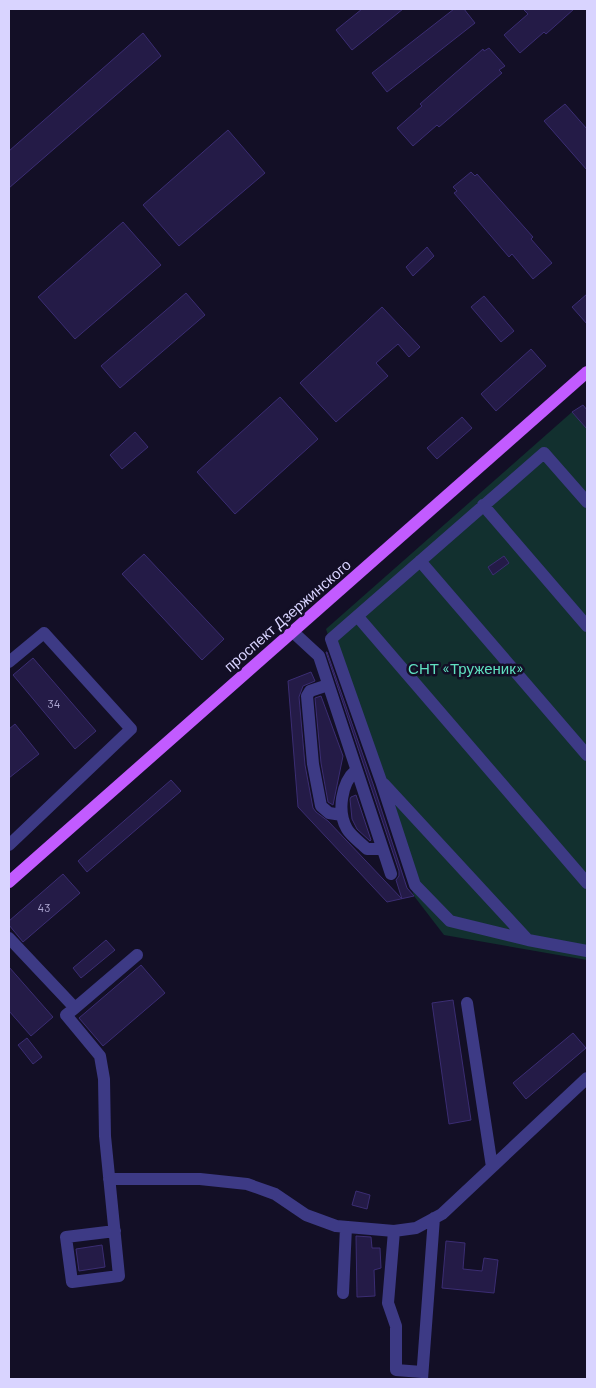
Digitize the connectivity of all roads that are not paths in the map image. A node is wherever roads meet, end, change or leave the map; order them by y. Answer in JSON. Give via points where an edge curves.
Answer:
{"nodes":[{"id":1,"x":586,"y":376,"type":"edge"},
{"id":2,"x":587,"y":502,"type":"edge"},
{"id":3,"x":483,"y":505,"type":"junction"},
{"id":4,"x":420,"y":561,"type":"junction"},
{"id":5,"x":358,"y":617,"type":"junction"},
{"id":6,"x":587,"y":626,"type":"edge"},
{"id":7,"x":293,"y":632,"type":"junction"},
{"id":8,"x":9,"y":662,"type":"edge"},
{"id":9,"x":328,"y":686,"type":"junction"},
{"id":10,"x":587,"y":755,"type":"edge"},
{"id":11,"x":356,"y":770,"type":"junction"},
{"id":12,"x":381,"y":781,"type":"junction"},
{"id":13,"x":342,"y":815,"type":"junction"},
{"id":14,"x":11,"y":839,"type":"edge"},
{"id":15,"x":382,"y":849,"type":"junction"},
{"id":16,"x":391,"y":874,"type":"dead end"},
{"id":17,"x":9,"y":882,"type":"edge"},
{"id":18,"x":587,"y":883,"type":"edge"},
{"id":19,"x":9,"y":938,"type":"edge"},
{"id":20,"x":528,"y":940,"type":"junction"},
{"id":21,"x":587,"y":951,"type":"edge"},
{"id":22,"x":137,"y":955,"type":"dead end"},
{"id":23,"x":467,"y":1003,"type":"dead end"},
{"id":24,"x":75,"y":1008,"type":"junction"},
{"id":25,"x":587,"y":1078,"type":"edge"},
{"id":26,"x":492,"y":1167,"type":"junction"},
{"id":27,"x":109,"y":1178,"type":"junction"},
{"id":28,"x":434,"y":1218,"type":"junction"},
{"id":29,"x":346,"y":1227,"type":"junction"},
{"id":30,"x":115,"y":1231,"type":"junction"},
{"id":31,"x":394,"y":1231,"type":"junction"},
{"id":32,"x":343,"y":1293,"type":"dead end"},
{"id":33,"x":422,"y":1376,"type":"edge"}],
"edges":[{"from":1,"to":7,"type":"main road","name":"проспект Дзержинского"},
{"from":2,"to":3,"type":"lane","via":[[544,453]]},
{"from":3,"to":4,"type":"lane"},
{"from":3,"to":6,"type":"lane"},
{"from":4,"to":5,"type":"lane"},
{"from":4,"to":10,"type":"lane"},
{"from":5,"to":12,"type":"lane","via":[[331,639]]},
{"from":5,"to":18,"type":"lane"},
{"from":7,"to":9,"type":"lane","via":[[319,656]]},
{"from":7,"to":17,"type":"main road","name":"проспект Дзержинского"},
{"from":8,"to":14,"type":"lane","via":[[44,633],[131,729]]},
{"from":9,"to":11,"type":"lane"},
{"from":9,"to":13,"type":"lane","via":[[310,691],[307,696],[313,764],[320,806],[329,813]]},
{"from":11,"to":13,"type":"lane","via":[[344,788]]},
{"from":11,"to":15,"type":"lane"},
{"from":12,"to":20,"type":"lane"},
{"from":12,"to":20,"type":"lane","via":[[415,885],[450,921]]},
{"from":13,"to":15,"type":"lane","via":[[348,830],[367,849]]},
{"from":15,"to":16,"type":"lane"},
{"from":19,"to":24,"type":"lane"},
{"from":20,"to":21,"type":"lane"},
{"from":22,"to":24,"type":"lane"},
{"from":23,"to":26,"type":"lane"},
{"from":24,"to":27,"type":"lane","via":[[66,1015],[100,1056]]},
{"from":25,"to":26,"type":"lane"},
{"from":26,"to":28,"type":"lane"},
{"from":27,"to":29,"type":"lane","via":[[200,1179],[246,1184],[275,1194],[306,1215]]},
{"from":27,"to":30,"type":"lane"},
{"from":28,"to":31,"type":"lane","via":[[416,1228]]},
{"from":28,"to":33,"type":"lane"},
{"from":29,"to":31,"type":"lane"},
{"from":29,"to":32,"type":"lane"},
{"from":30,"to":30,"type":"lane","via":[[119,1276],[72,1282],[66,1237]]},
{"from":31,"to":33,"type":"lane","via":[[388,1303],[396,1326],[396,1370]]}]}
